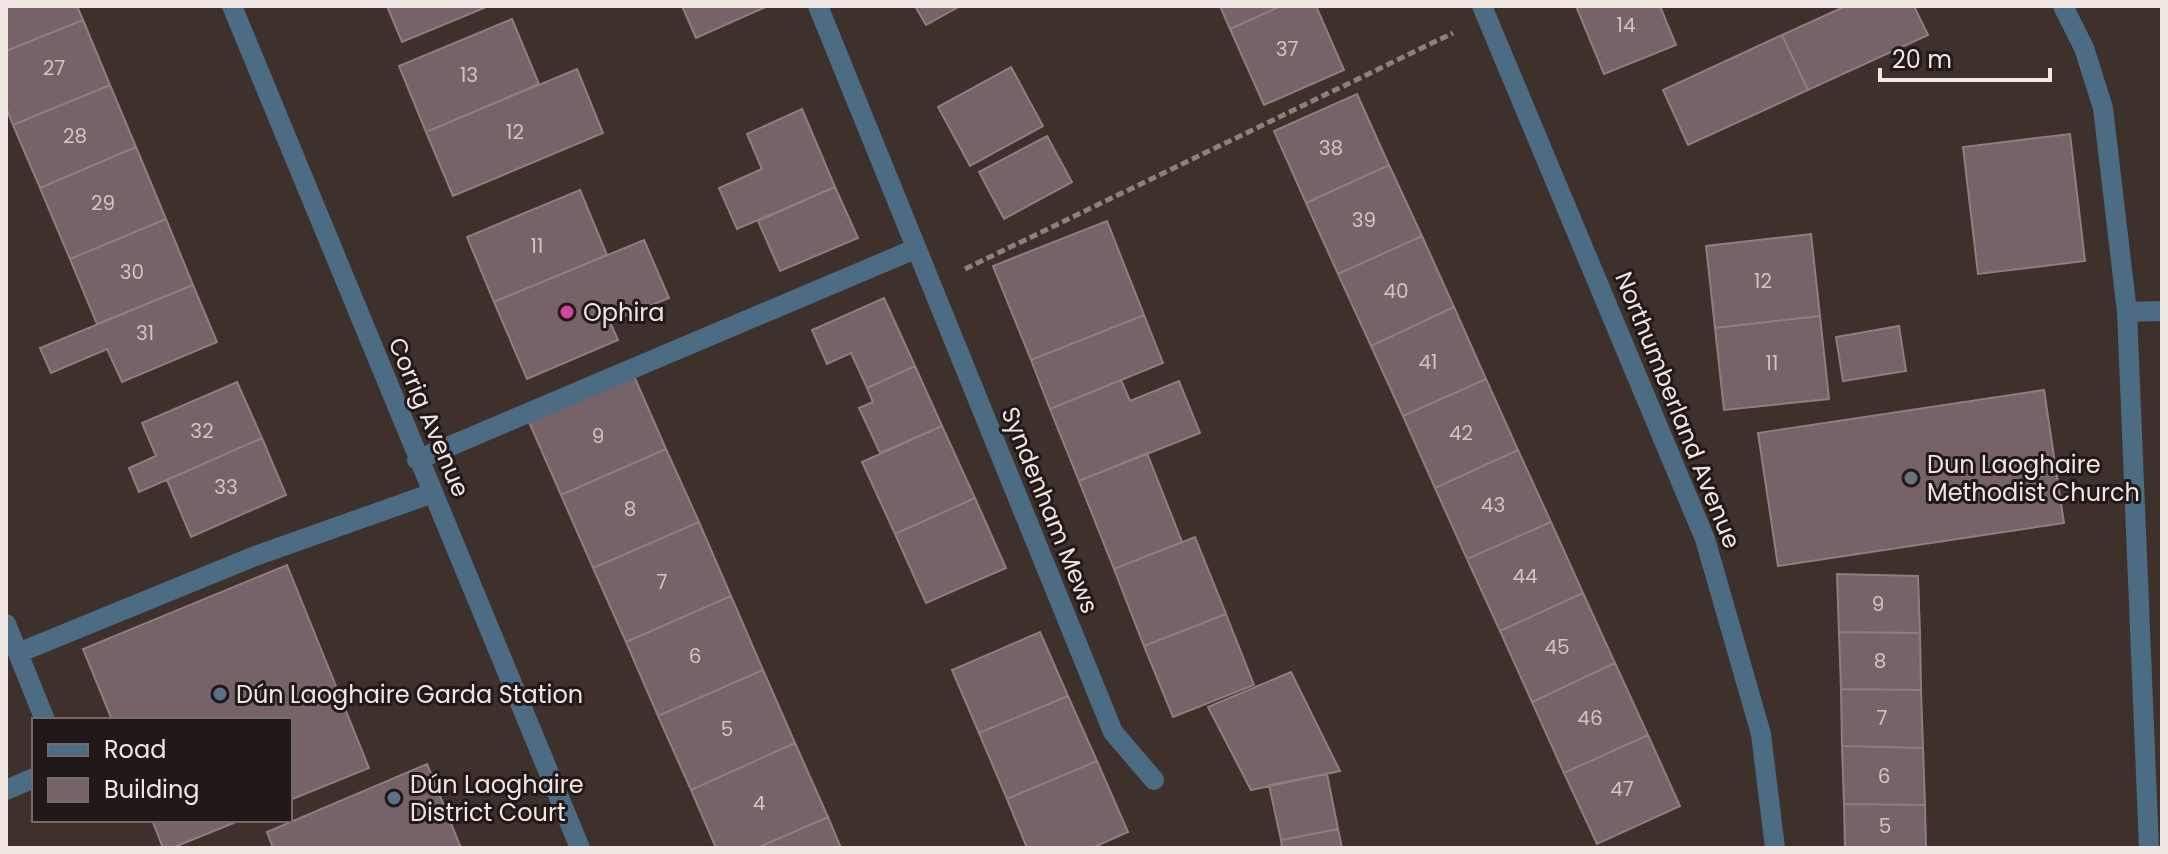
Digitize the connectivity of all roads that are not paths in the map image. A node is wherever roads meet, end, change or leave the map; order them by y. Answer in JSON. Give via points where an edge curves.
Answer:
{"nodes":[{"id":1,"x":232,"y":6,"type":"edge"},
{"id":2,"x":818,"y":6,"type":"edge"},
{"id":3,"x":2063,"y":6,"type":"edge"},
{"id":4,"x":1484,"y":12,"type":"edge"},
{"id":5,"x":915,"y":249,"type":"junction"},
{"id":6,"x":2162,"y":311,"type":"edge"},
{"id":7,"x":2127,"y":312,"type":"junction"},
{"id":8,"x":417,"y":460,"type":"junction"},
{"id":9,"x":433,"y":493,"type":"junction"},
{"id":10,"x":6,"y":624,"type":"edge"},
{"id":11,"x":18,"y":653,"type":"junction"},
{"id":12,"x":44,"y":718,"type":"edge"},
{"id":13,"x":32,"y":779,"type":"edge"},
{"id":14,"x":1154,"y":780,"type":"dead end"},
{"id":15,"x":6,"y":790,"type":"edge"},
{"id":16,"x":580,"y":848,"type":"edge"},
{"id":17,"x":1775,"y":848,"type":"edge"},
{"id":18,"x":2149,"y":848,"type":"edge"}],
"edges":[{"from":1,"to":8,"type":"street","name":"Corrig Avenue"},
{"from":2,"to":5,"type":"street","name":"Syndenham Mews"},
{"from":3,"to":7,"type":"street","via":[[2084,48],[2103,108]]},
{"from":4,"to":17,"type":"street","name":"Northumberland Avenue","via":[[1705,539],[1761,734]]},
{"from":5,"to":8,"type":"street"},
{"from":5,"to":14,"type":"street","name":"Syndenham Mews","via":[[1113,732]]},
{"from":6,"to":7,"type":"street"},
{"from":7,"to":18,"type":"street"},
{"from":8,"to":9,"type":"street","name":"Corrig Avenue"},
{"from":9,"to":11,"type":"street","via":[[255,556]]},
{"from":9,"to":16,"type":"street","name":"Corrig Avenue"},
{"from":10,"to":11,"type":"street"},
{"from":11,"to":12,"type":"street"},
{"from":13,"to":15,"type":"street"}]}
